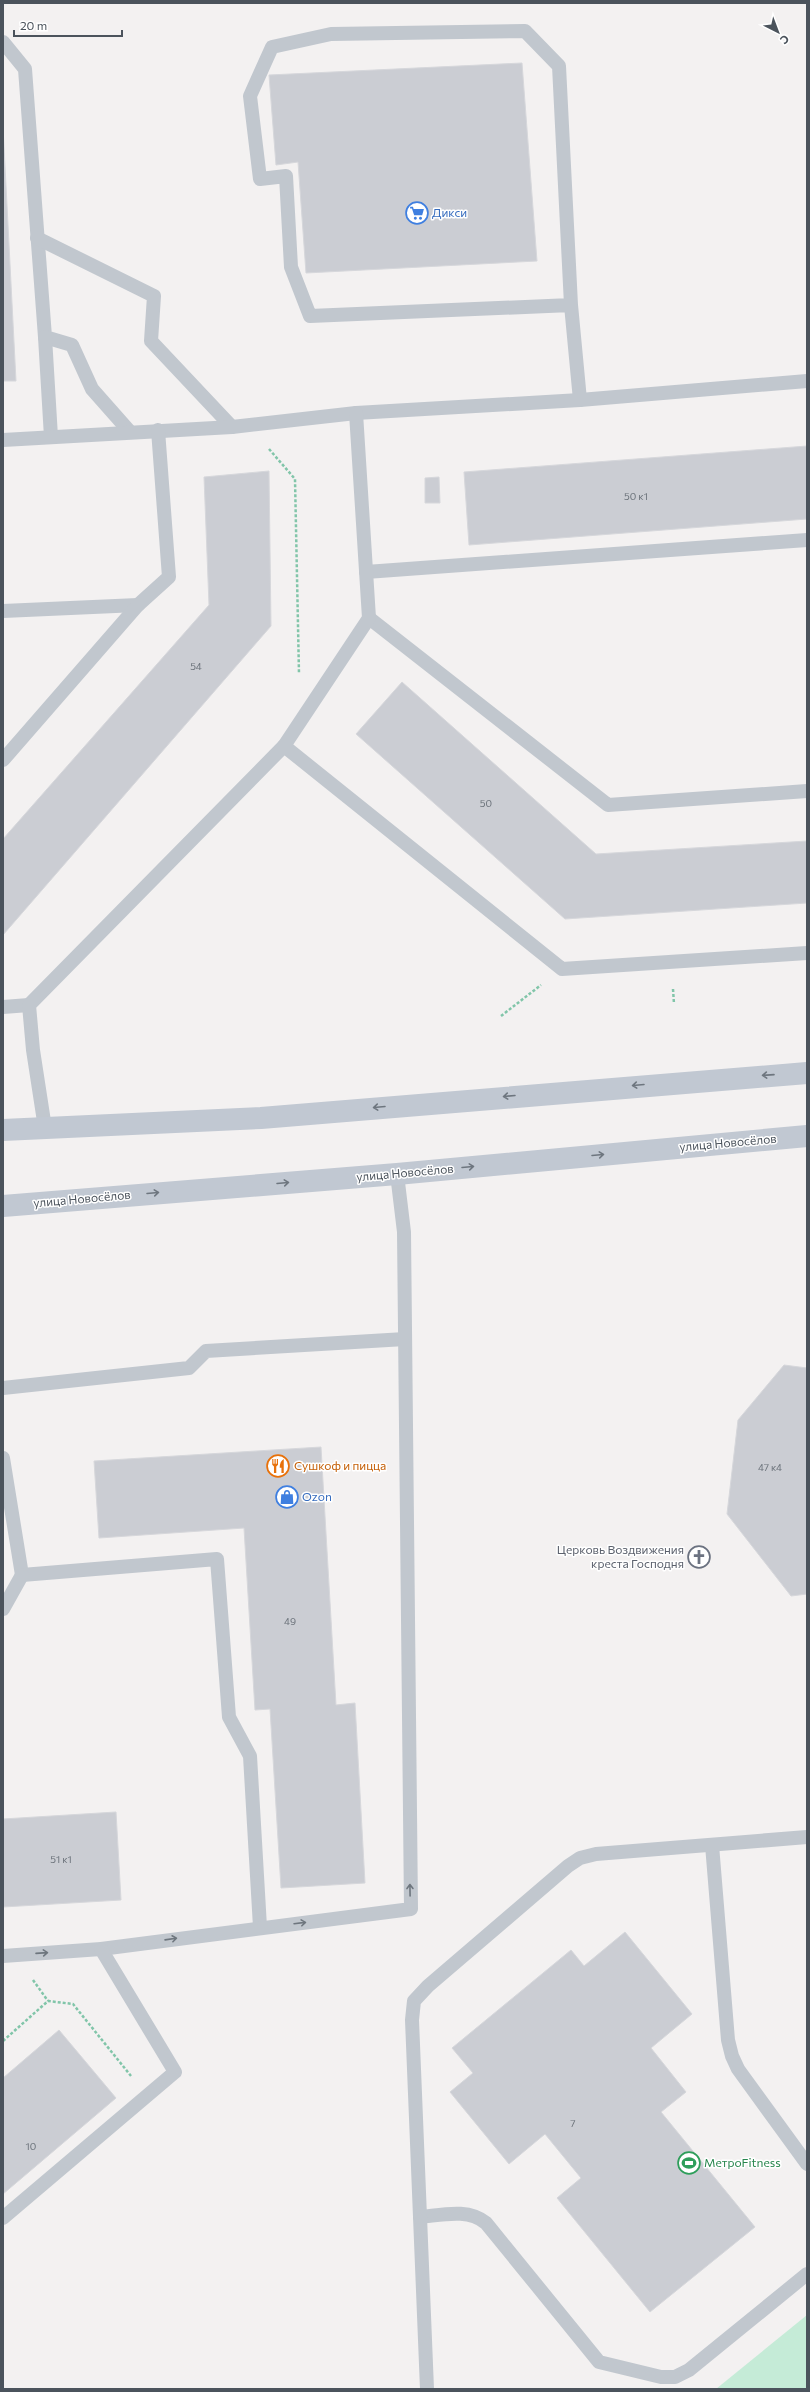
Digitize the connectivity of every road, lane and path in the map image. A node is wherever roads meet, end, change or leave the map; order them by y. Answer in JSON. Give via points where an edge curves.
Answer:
{"nodes":[{"id":1,"x":3,"y":42,"type":"edge"},
{"id":2,"x":37,"y":238,"type":"junction"},
{"id":3,"x":571,"y":305,"type":"junction"},
{"id":4,"x":45,"y":337,"type":"junction"},
{"id":5,"x":807,"y":381,"type":"edge"},
{"id":6,"x":580,"y":400,"type":"junction"},
{"id":7,"x":356,"y":413,"type":"junction"},
{"id":8,"x":247,"y":425,"type":"junction"},
{"id":9,"x":232,"y":426,"type":"junction"},
{"id":10,"x":158,"y":430,"type":"junction"},
{"id":11,"x":130,"y":432,"type":"junction"},
{"id":12,"x":51,"y":437,"type":"junction"},
{"id":13,"x":3,"y":440,"type":"edge"},
{"id":14,"x":807,"y":540,"type":"edge"},
{"id":15,"x":366,"y":572,"type":"junction"},
{"id":16,"x":138,"y":604,"type":"junction"},
{"id":17,"x":3,"y":610,"type":"edge"},
{"id":18,"x":369,"y":618,"type":"junction"},
{"id":19,"x":298,"y":680,"type":"dead end"},
{"id":20,"x":284,"y":746,"type":"junction"},
{"id":21,"x":3,"y":760,"type":"edge"},
{"id":22,"x":807,"y":790,"type":"edge"},
{"id":23,"x":807,"y":953,"type":"edge"},
{"id":24,"x":562,"y":969,"type":"junction"},
{"id":25,"x":29,"y":1005,"type":"junction"},
{"id":26,"x":3,"y":1007,"type":"edge"},
{"id":27,"x":501,"y":1016,"type":"dead end"},
{"id":28,"x":807,"y":1073,"type":"edge"},
{"id":29,"x":45,"y":1128,"type":"junction"},
{"id":30,"x":3,"y":1130,"type":"edge"},
{"id":31,"x":807,"y":1136,"type":"edge"},
{"id":32,"x":397,"y":1174,"type":"junction"},
{"id":33,"x":3,"y":1206,"type":"edge"},
{"id":34,"x":405,"y":1339,"type":"junction"},
{"id":35,"x":3,"y":1388,"type":"edge"},
{"id":36,"x":3,"y":1458,"type":"edge"},
{"id":37,"x":22,"y":1575,"type":"junction"},
{"id":38,"x":3,"y":1609,"type":"edge"},
{"id":39,"x":807,"y":1837,"type":"edge"},
{"id":40,"x":712,"y":1845,"type":"junction"},
{"id":41,"x":260,"y":1927,"type":"junction"},
{"id":42,"x":101,"y":1949,"type":"junction"},
{"id":43,"x":3,"y":1956,"type":"edge"},
{"id":44,"x":3,"y":2041,"type":"edge"},
{"id":45,"x":147,"y":2095,"type":"junction"},
{"id":46,"x":807,"y":2164,"type":"edge"},
{"id":47,"x":420,"y":2217,"type":"junction"},
{"id":48,"x":3,"y":2218,"type":"edge"},
{"id":49,"x":807,"y":2274,"type":"edge"},
{"id":50,"x":427,"y":2389,"type":"edge"}],
"edges":[{"from":1,"to":2,"type":"lane","via":[[25,69]]},
{"from":2,"to":4,"type":"lane"},
{"from":2,"to":9,"type":"lane","via":[[154,296],[151,341]]},
{"from":3,"to":3,"type":"lane","via":[[559,66],[525,31],[331,34],[272,47],[250,96],[260,179],[286,176],[291,267],[310,316]]},
{"from":3,"to":6,"type":"lane"},
{"from":4,"to":11,"type":"lane","via":[[72,345],[92,389]]},
{"from":4,"to":12,"type":"lane"},
{"from":5,"to":6,"type":"lane"},
{"from":6,"to":7,"type":"lane"},
{"from":7,"to":8,"type":"lane"},
{"from":7,"to":15,"type":"lane"},
{"from":8,"to":9,"type":"lane"},
{"from":8,"to":19,"type":"path","via":[[295,479],[300,673]]},
{"from":9,"to":10,"type":"lane"},
{"from":10,"to":11,"type":"lane"},
{"from":10,"to":16,"type":"lane","via":[[169,577]]},
{"from":11,"to":12,"type":"lane"},
{"from":12,"to":13,"type":"lane"},
{"from":14,"to":15,"type":"lane"},
{"from":15,"to":18,"type":"lane"},
{"from":16,"to":17,"type":"lane"},
{"from":16,"to":21,"type":"lane"},
{"from":18,"to":20,"type":"lane"},
{"from":18,"to":22,"type":"lane","via":[[608,805]]},
{"from":20,"to":24,"type":"lane"},
{"from":20,"to":25,"type":"lane"},
{"from":23,"to":24,"type":"lane"},
{"from":24,"to":27,"type":"path"},
{"from":25,"to":26,"type":"lane"},
{"from":25,"to":29,"type":"lane"},
{"from":28,"to":29,"type":"main road","one_way":true,"via":[[261,1118]]},
{"from":29,"to":30,"type":"main road"},
{"from":32,"to":31,"type":"main road","name":"улица Новосёлов","one_way":true},
{"from":33,"to":32,"type":"main road","name":"улица Новосёлов","one_way":true},
{"from":32,"to":34,"type":"lane","via":[[404,1232]]},
{"from":34,"to":35,"type":"lane","via":[[206,1351],[189,1368]]},
{"from":41,"to":34,"type":"lane","one_way":true,"via":[[410,1909]]},
{"from":36,"to":37,"type":"lane"},
{"from":37,"to":38,"type":"lane"},
{"from":37,"to":41,"type":"lane","via":[[217,1559],[229,1717],[250,1756]]},
{"from":39,"to":40,"type":"lane"},
{"from":40,"to":46,"type":"lane","via":[[728,2040],[732,2056],[738,2069]]},
{"from":40,"to":47,"type":"lane","via":[[596,1854],[580,1858],[428,1986],[414,2001],[412,2020]]},
{"from":42,"to":41,"type":"lane","one_way":true},
{"from":43,"to":42,"type":"lane","one_way":true},
{"from":42,"to":45,"type":"lane","via":[[176,2072]]},
{"from":44,"to":45,"type":"path","via":[[48,2001],[73,2004]]},
{"from":45,"to":48,"type":"lane"},
{"from":47,"to":49,"type":"lane","via":[[464,2214],[477,2216],[486,2223],[599,2362],[661,2377],[675,2377],[689,2370]]},
{"from":47,"to":50,"type":"lane"}]}
